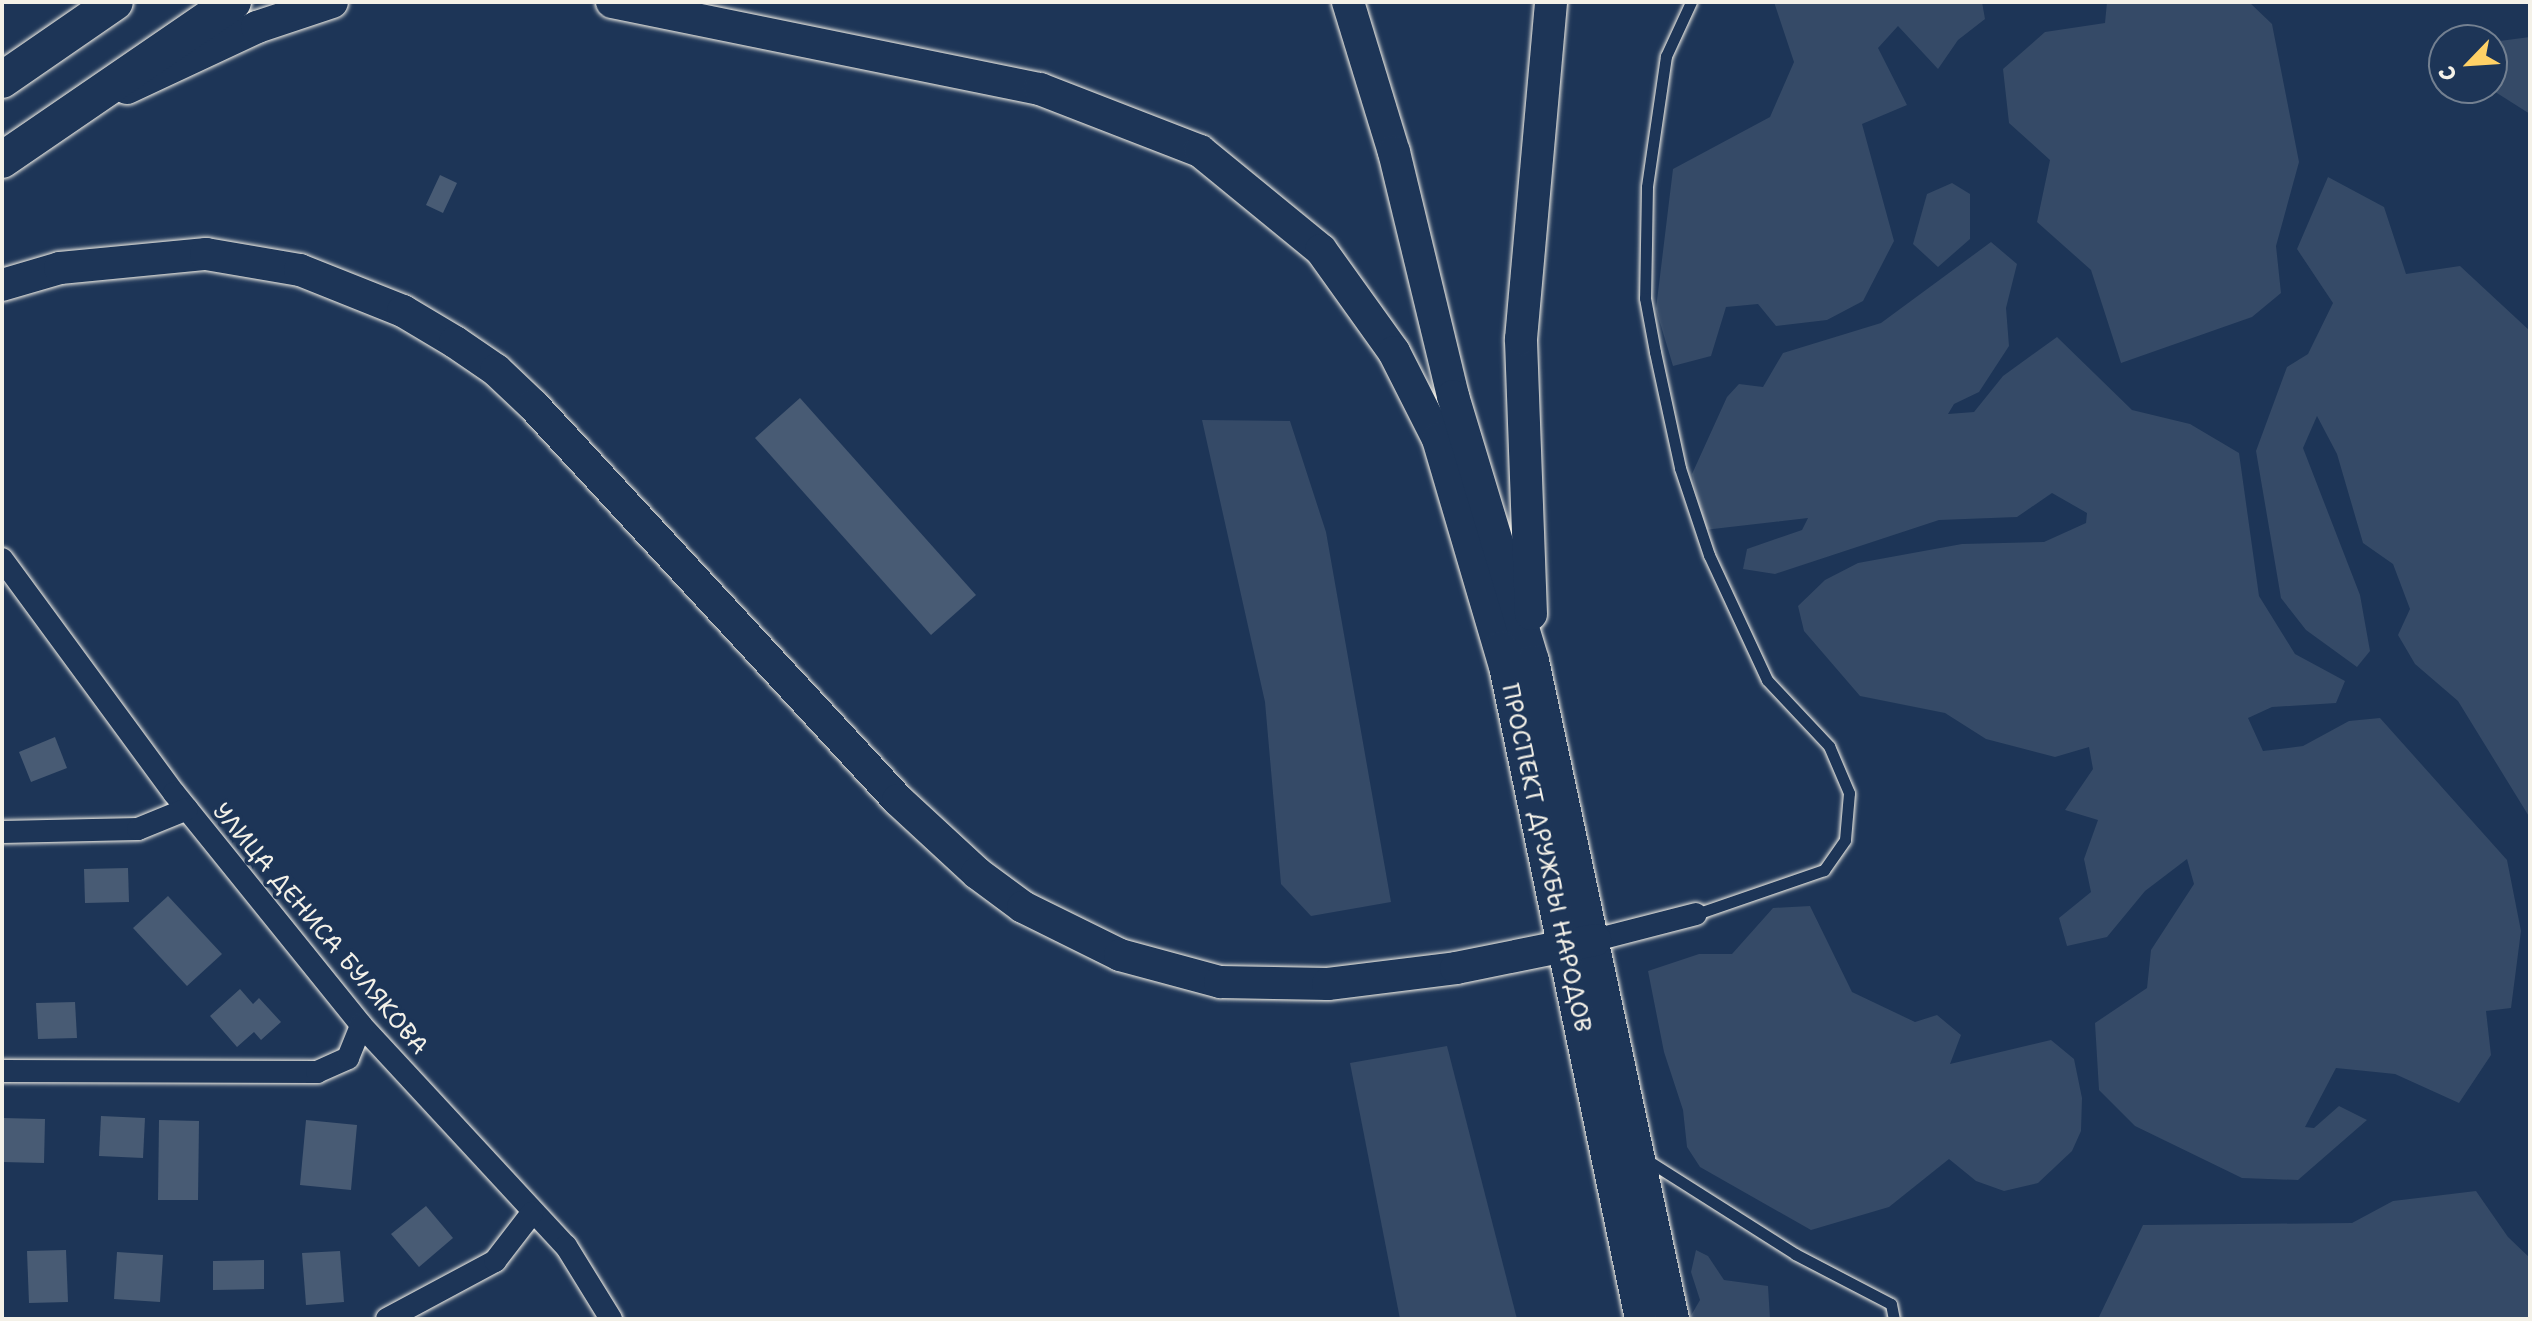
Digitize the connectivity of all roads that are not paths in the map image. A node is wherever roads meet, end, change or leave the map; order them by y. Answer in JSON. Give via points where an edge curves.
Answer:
{"nodes":[{"id":1,"x":115,"y":2,"type":"edge"},
{"id":2,"x":233,"y":2,"type":"edge"},
{"id":3,"x":332,"y":2,"type":"edge"},
{"id":4,"x":612,"y":2,"type":"edge"},
{"id":5,"x":1348,"y":2,"type":"edge"},
{"id":6,"x":1551,"y":2,"type":"edge"},
{"id":7,"x":1691,"y":2,"type":"edge"},
{"id":8,"x":2,"y":80,"type":"edge"},
{"id":9,"x":66,"y":116,"type":"junction"},
{"id":10,"x":2,"y":160,"type":"edge"},
{"id":11,"x":2,"y":285,"type":"edge"},
{"id":12,"x":2,"y":559,"type":"edge"},
{"id":13,"x":1519,"y":664,"type":"junction"},
{"id":14,"x":187,"y":809,"type":"junction"},
{"id":15,"x":2,"y":832,"type":"edge"},
{"id":16,"x":1696,"y":914,"type":"joint"},
{"id":17,"x":1580,"y":943,"type":"junction"},
{"id":18,"x":361,"y":1025,"type":"junction"},
{"id":19,"x":2,"y":1071,"type":"edge"},
{"id":20,"x":1640,"y":1155,"type":"junction"},
{"id":21,"x":532,"y":1213,"type":"junction"},
{"id":22,"x":387,"y":1319,"type":"edge"},
{"id":23,"x":611,"y":1319,"type":"edge"},
{"id":24,"x":1641,"y":1319,"type":"edge"},
{"id":25,"x":1673,"y":1319,"type":"edge"},
{"id":26,"x":1894,"y":1319,"type":"edge"}],
"edges":[{"from":1,"to":8,"type":"main road"},
{"from":2,"to":9,"type":"main road"},
{"from":3,"to":9,"type":"main road","via":[[257,27]]},
{"from":4,"to":13,"type":"main road","via":[[1040,89],[1200,151],[1321,250],[1394,352],[1438,439]]},
{"from":5,"to":13,"type":"main road","name":"ПРОСПЕКТ ДРУЖБЫ НАРОДОВ","via":[[1394,152]]},
{"from":6,"to":13,"type":"main road","via":[[1521,339]]},
{"from":7,"to":16,"type":"lane","via":[[1666,56],[1647,187],[1645,298],[1655,352],[1680,468],[1709,555],[1767,680],[1829,746],[1849,793],[1845,840],[1824,870]]},
{"from":9,"to":10,"type":"main road"},
{"from":11,"to":17,"type":"main road","via":[[60,268],[206,254],[300,270],[403,311],[455,342],[533,405],[898,800],[977,873],[1023,907],[1120,955],[1220,982],[1328,984],[1456,968]]},
{"from":12,"to":14,"type":"street","name":"УЛИЦА ДЕНИСА БУЛЯКОВА"},
{"from":13,"to":17,"type":"main road","name":"ПРОСПЕКТ ДРУЖБЫ НАРОДОВ"},
{"from":14,"to":15,"type":"street","via":[[138,829]]},
{"from":14,"to":18,"type":"street","name":"УЛИЦА ДЕНИСА БУЛЯКОВА"},
{"from":16,"to":17,"type":"street"},
{"from":17,"to":20,"type":"main road","name":"ПРОСПЕКТ ДРУЖБЫ НАРОДОВ"},
{"from":17,"to":24,"type":"main road","name":"ПРОСПЕКТ ДРУЖБЫ НАРОДОВ"},
{"from":18,"to":19,"type":"street","via":[[348,1058],[317,1072]]},
{"from":18,"to":21,"type":"street","name":"УЛИЦА ДЕНИСА БУЛЯКОВА"},
{"from":20,"to":25,"type":"main road","name":"ПРОСПЕКТ ДРУЖБЫ НАРОДОВ"},
{"from":20,"to":26,"type":"lane","via":[[1795,1254],[1891,1304]]},
{"from":21,"to":22,"type":"street","via":[[495,1261]]},
{"from":21,"to":23,"type":"street","name":"УЛИЦА ДЕНИСА БУЛЯКОВА","via":[[566,1246]]}]}
